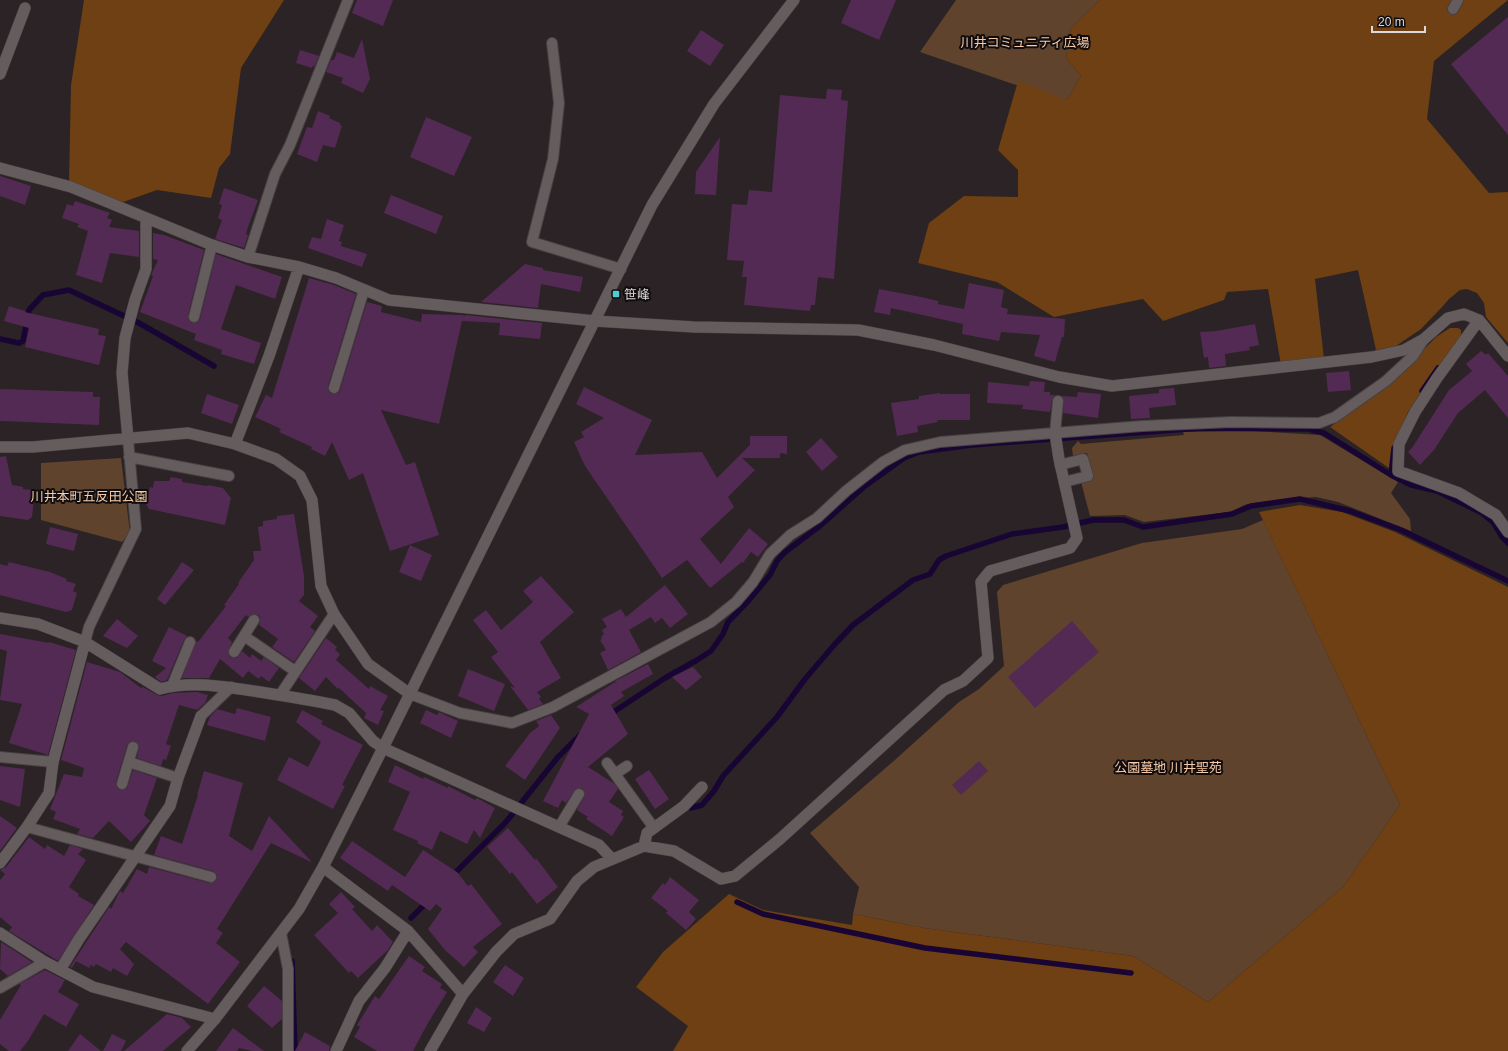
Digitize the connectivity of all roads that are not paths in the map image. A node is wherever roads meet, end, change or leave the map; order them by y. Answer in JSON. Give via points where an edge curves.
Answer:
{"nodes":[{"id":1,"x":348,"y":0,"type":"edge"},
{"id":2,"x":794,"y":0,"type":"edge"},
{"id":3,"x":25,"y":8,"type":"dead end"},
{"id":4,"x":552,"y":43,"type":"dead end"},
{"id":5,"x":0,"y":74,"type":"edge"},
{"id":6,"x":0,"y":168,"type":"edge"},
{"id":7,"x":146,"y":218,"type":"junction"},
{"id":8,"x":212,"y":245,"type":"junction"},
{"id":9,"x":248,"y":257,"type":"junction"},
{"id":10,"x":299,"y":267,"type":"junction"},
{"id":11,"x":621,"y":268,"type":"junction"},
{"id":12,"x":364,"y":290,"type":"junction"},
{"id":13,"x":194,"y":317,"type":"dead end"},
{"id":14,"x":1479,"y":320,"type":"junction"},
{"id":15,"x":596,"y":321,"type":"junction"},
{"id":16,"x":1424,"y":339,"type":"junction"},
{"id":17,"x":1508,"y":356,"type":"edge"},
{"id":18,"x":334,"y":388,"type":"dead end"},
{"id":19,"x":1058,"y":401,"type":"dead end"},
{"id":20,"x":1055,"y":433,"type":"junction"},
{"id":21,"x":128,"y":439,"type":"junction"},
{"id":22,"x":236,"y":444,"type":"junction"},
{"id":23,"x":0,"y":447,"type":"edge"},
{"id":24,"x":129,"y":457,"type":"junction"},
{"id":25,"x":1060,"y":465,"type":"junction"},
{"id":26,"x":229,"y":476,"type":"dead end"},
{"id":27,"x":1064,"y":482,"type":"junction"},
{"id":28,"x":1508,"y":532,"type":"edge"},
{"id":29,"x":334,"y":614,"type":"junction"},
{"id":30,"x":0,"y":618,"type":"edge"},
{"id":31,"x":254,"y":620,"type":"dead end"},
{"id":32,"x":244,"y":636,"type":"junction"},
{"id":33,"x":86,"y":642,"type":"junction"},
{"id":34,"x":190,"y":642,"type":"dead end"},
{"id":35,"x":234,"y":652,"type":"dead end"},
{"id":36,"x":295,"y":671,"type":"junction"},
{"id":37,"x":172,"y":686,"type":"junction"},
{"id":38,"x":231,"y":687,"type":"junction"},
{"id":39,"x":410,"y":694,"type":"junction"},
{"id":40,"x":280,"y":695,"type":"junction"},
{"id":41,"x":201,"y":716,"type":"joint"},
{"id":42,"x":134,"y":747,"type":"dead end"},
{"id":43,"x":383,"y":748,"type":"junction"},
{"id":44,"x":0,"y":757,"type":"edge"},
{"id":45,"x":54,"y":762,"type":"junction"},
{"id":46,"x":129,"y":762,"type":"junction"},
{"id":47,"x":607,"y":763,"type":"dead end"},
{"id":48,"x":627,"y":766,"type":"dead end"},
{"id":49,"x":615,"y":774,"type":"junction"},
{"id":50,"x":178,"y":778,"type":"junction"},
{"id":51,"x":122,"y":784,"type":"dead end"},
{"id":52,"x":702,"y":787,"type":"dead end"},
{"id":53,"x":579,"y":794,"type":"dead end"},
{"id":54,"x":27,"y":827,"type":"junction"},
{"id":55,"x":559,"y":827,"type":"junction"},
{"id":56,"x":654,"y":828,"type":"junction"},
{"id":57,"x":644,"y":846,"type":"junction"},
{"id":58,"x":134,"y":858,"type":"junction"},
{"id":59,"x":612,"y":859,"type":"junction"},
{"id":60,"x":0,"y":863,"type":"edge"},
{"id":61,"x":323,"y":867,"type":"junction"},
{"id":62,"x":211,"y":877,"type":"dead end"},
{"id":63,"x":408,"y":930,"type":"junction"},
{"id":64,"x":0,"y":933,"type":"edge"},
{"id":65,"x":281,"y":933,"type":"junction"},
{"id":66,"x":45,"y":962,"type":"junction"},
{"id":67,"x":60,"y":970,"type":"junction"},
{"id":68,"x":0,"y":988,"type":"edge"},
{"id":69,"x":463,"y":994,"type":"junction"},
{"id":70,"x":215,"y":1019,"type":"junction"},
{"id":71,"x":187,"y":1051,"type":"edge"},
{"id":72,"x":288,"y":1051,"type":"edge"},
{"id":73,"x":336,"y":1051,"type":"edge"},
{"id":74,"x":430,"y":1051,"type":"edge"}],
"edges":[{"from":1,"to":9,"type":"lane","via":[[290,146],[275,174]]},
{"from":2,"to":11,"type":"street","via":[[714,104],[652,205]]},
{"from":3,"to":5,"type":"street"},
{"from":4,"to":11,"type":"lane","via":[[559,103],[553,159],[532,242]]},
{"from":6,"to":7,"type":"street","via":[[71,187]]},
{"from":7,"to":8,"type":"street"},
{"from":7,"to":21,"type":"street","via":[[146,269],[125,338],[123,366]]},
{"from":8,"to":9,"type":"street"},
{"from":8,"to":13,"type":"lane"},
{"from":9,"to":10,"type":"street"},
{"from":10,"to":12,"type":"street"},
{"from":10,"to":22,"type":"street"},
{"from":11,"to":15,"type":"street"},
{"from":12,"to":15,"type":"street","via":[[389,300]]},
{"from":12,"to":18,"type":"lane"},
{"from":14,"to":16,"type":"street","via":[[1464,314],[1448,318]]},
{"from":14,"to":17,"type":"street"},
{"from":14,"to":28,"type":"street","via":[[1415,412],[1399,444],[1398,471],[1459,493],[1496,515]]},
{"from":15,"to":16,"type":"street","via":[[694,327],[858,330],[934,345],[1060,379],[1112,386],[1372,357],[1404,350]]},
{"from":15,"to":39,"type":"street"},
{"from":16,"to":20,"type":"lane","via":[[1413,356],[1386,381],[1335,417],[1319,423],[1231,422]]},
{"from":19,"to":20,"type":"lane"},
{"from":20,"to":25,"type":"street"},
{"from":20,"to":39,"type":"lane","via":[[940,442],[905,450],[883,462],[817,518],[790,535],[770,554],[753,582],[736,602],[712,622],[546,710],[512,724],[460,713]]},
{"from":21,"to":22,"type":"street","via":[[188,433]]},
{"from":21,"to":23,"type":"street","via":[[33,447]]},
{"from":21,"to":24,"type":"lane"},
{"from":22,"to":29,"type":"street","via":[[276,459],[300,476],[312,500],[321,586]]},
{"from":24,"to":26,"type":"lane"},
{"from":24,"to":33,"type":"lane","via":[[136,529],[89,628]]},
{"from":25,"to":27,"type":"street"},
{"from":25,"to":27,"type":"lane","via":[[1083,459],[1088,476]]},
{"from":27,"to":57,"type":"street","via":[[1077,538],[1070,548],[990,571],[981,582],[988,658],[963,681],[944,690],[780,840],[735,876],[721,879],[674,851]]},
{"from":29,"to":36,"type":"lane"},
{"from":29,"to":39,"type":"street","via":[[368,664]]},
{"from":30,"to":33,"type":"street","via":[[38,624]]},
{"from":31,"to":32,"type":"lane"},
{"from":32,"to":35,"type":"lane"},
{"from":32,"to":36,"type":"lane"},
{"from":33,"to":37,"type":"street","via":[[160,689]]},
{"from":33,"to":45,"type":"street"},
{"from":34,"to":37,"type":"lane"},
{"from":36,"to":40,"type":"lane"},
{"from":37,"to":38,"type":"street"},
{"from":38,"to":40,"type":"street"},
{"from":38,"to":41,"type":"lane"},
{"from":39,"to":43,"type":"street"},
{"from":40,"to":43,"type":"street","via":[[335,705],[349,713],[373,741]]},
{"from":41,"to":50,"type":"street"},
{"from":42,"to":46,"type":"lane"},
{"from":43,"to":55,"type":"street"},
{"from":43,"to":61,"type":"street"},
{"from":44,"to":45,"type":"lane"},
{"from":45,"to":54,"type":"street","via":[[49,793]]},
{"from":46,"to":50,"type":"lane"},
{"from":46,"to":51,"type":"lane"},
{"from":47,"to":49,"type":"lane"},
{"from":48,"to":49,"type":"lane"},
{"from":49,"to":56,"type":"lane"},
{"from":50,"to":58,"type":"street","via":[[170,806]]},
{"from":52,"to":56,"type":"street","via":[[684,806]]},
{"from":53,"to":55,"type":"lane"},
{"from":54,"to":58,"type":"lane"},
{"from":54,"to":60,"type":"street"},
{"from":55,"to":59,"type":"street","via":[[599,845]]},
{"from":56,"to":57,"type":"street","via":[[647,832]]},
{"from":57,"to":59,"type":"street"},
{"from":58,"to":62,"type":"lane"},
{"from":58,"to":67,"type":"street"},
{"from":59,"to":69,"type":"street","via":[[594,867],[577,881],[550,919],[514,934],[496,952]]},
{"from":61,"to":63,"type":"street"},
{"from":61,"to":65,"type":"street","via":[[299,909]]},
{"from":63,"to":69,"type":"street"},
{"from":63,"to":73,"type":"street","via":[[385,968],[359,1001]]},
{"from":64,"to":66,"type":"street"},
{"from":65,"to":70,"type":"street"},
{"from":65,"to":72,"type":"lane","via":[[288,969]]},
{"from":66,"to":67,"type":"street"},
{"from":66,"to":68,"type":"lane"},
{"from":67,"to":70,"type":"street","via":[[93,987]]},
{"from":69,"to":74,"type":"street"},
{"from":70,"to":71,"type":"street"}]}
